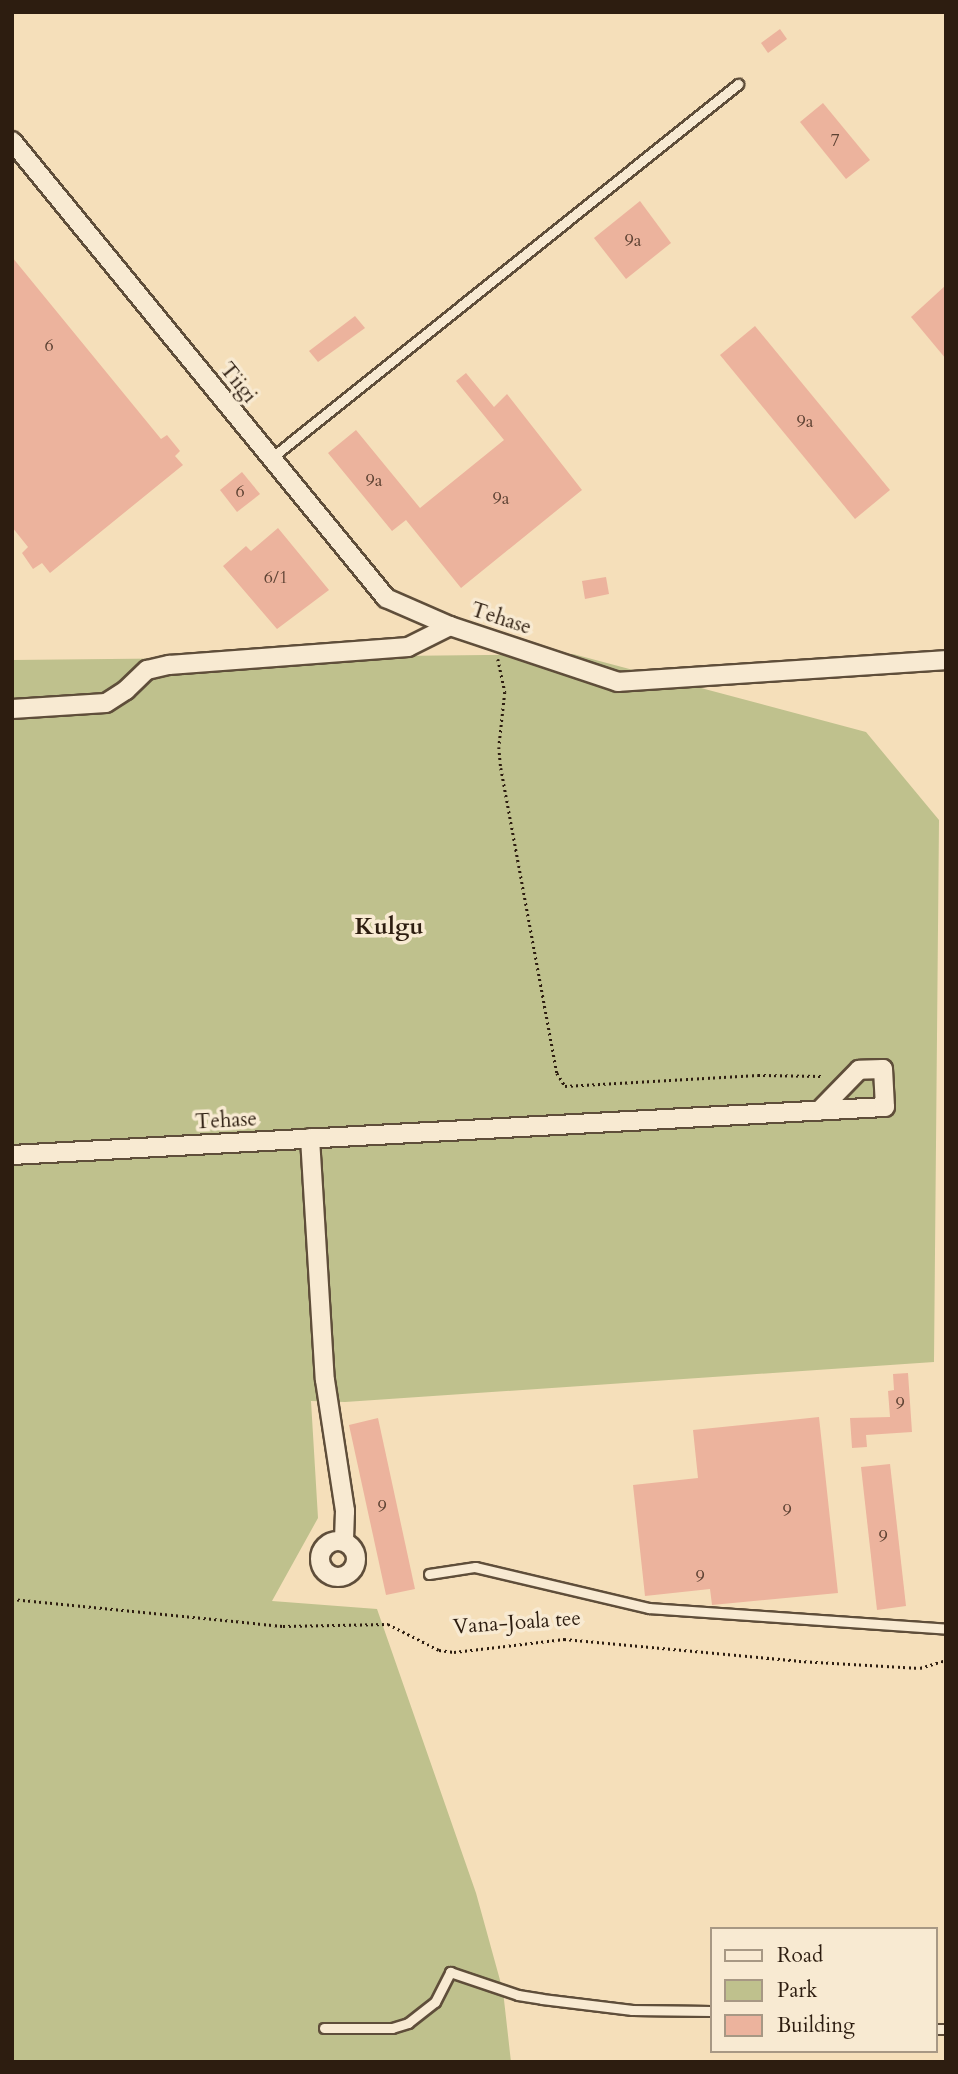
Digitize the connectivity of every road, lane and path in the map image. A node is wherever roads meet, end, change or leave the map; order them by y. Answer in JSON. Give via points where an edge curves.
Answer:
{"nodes":[{"id":1,"x":738,"y":84,"type":"dead end"},
{"id":2,"x":12,"y":141,"type":"edge"},
{"id":3,"x":270,"y":459,"type":"junction"},
{"id":4,"x":450,"y":626,"type":"junction"},
{"id":5,"x":482,"y":637,"type":"junction"},
{"id":6,"x":946,"y":660,"type":"edge"},
{"id":7,"x":12,"y":709,"type":"edge"},
{"id":8,"x":821,"y":1076,"type":"dead end"},
{"id":9,"x":819,"y":1111,"type":"dead end"},
{"id":10,"x":310,"y":1139,"type":"junction"},
{"id":11,"x":12,"y":1155,"type":"edge"},
{"id":12,"x":344,"y":1541,"type":"dead end"},
{"id":13,"x":429,"y":1574,"type":"dead end"},
{"id":14,"x":12,"y":1599,"type":"edge"},
{"id":15,"x":946,"y":1629,"type":"edge"},
{"id":16,"x":946,"y":1660,"type":"edge"},
{"id":17,"x":710,"y":2011,"type":"edge"},
{"id":18,"x":324,"y":2028,"type":"dead end"}],
"edges":[{"from":1,"to":3,"type":"lane"},
{"from":2,"to":3,"type":"street","name":"Tiigi"},
{"from":3,"to":4,"type":"street","name":"Tiigi","via":[[386,598]]},
{"from":4,"to":5,"type":"street","name":"Tehase"},
{"from":4,"to":7,"type":"street","name":"Tehase","via":[[408,647],[169,665],[147,670],[106,703]]},
{"from":5,"to":6,"type":"street","name":"Tehase","via":[[618,682]]},
{"from":5,"to":8,"type":"path","via":[[497,655],[505,692],[501,768],[556,1073],[565,1086]]},
{"from":9,"to":10,"type":"street","name":"Tehase"},
{"from":10,"to":11,"type":"street","name":"Tehase"},
{"from":10,"to":12,"type":"street","via":[[326,1380],[345,1511]]},
{"from":13,"to":15,"type":"lane","via":[[475,1567],[649,1608]]},
{"from":14,"to":16,"type":"path","name":"Vana-Joala tee","via":[[283,1626],[388,1624],[439,1650],[454,1652],[564,1639],[907,1668]]},
{"from":17,"to":18,"type":"lane","via":[[632,2010],[542,1999],[450,1972],[435,2002],[408,2023],[391,2028]]}]}
